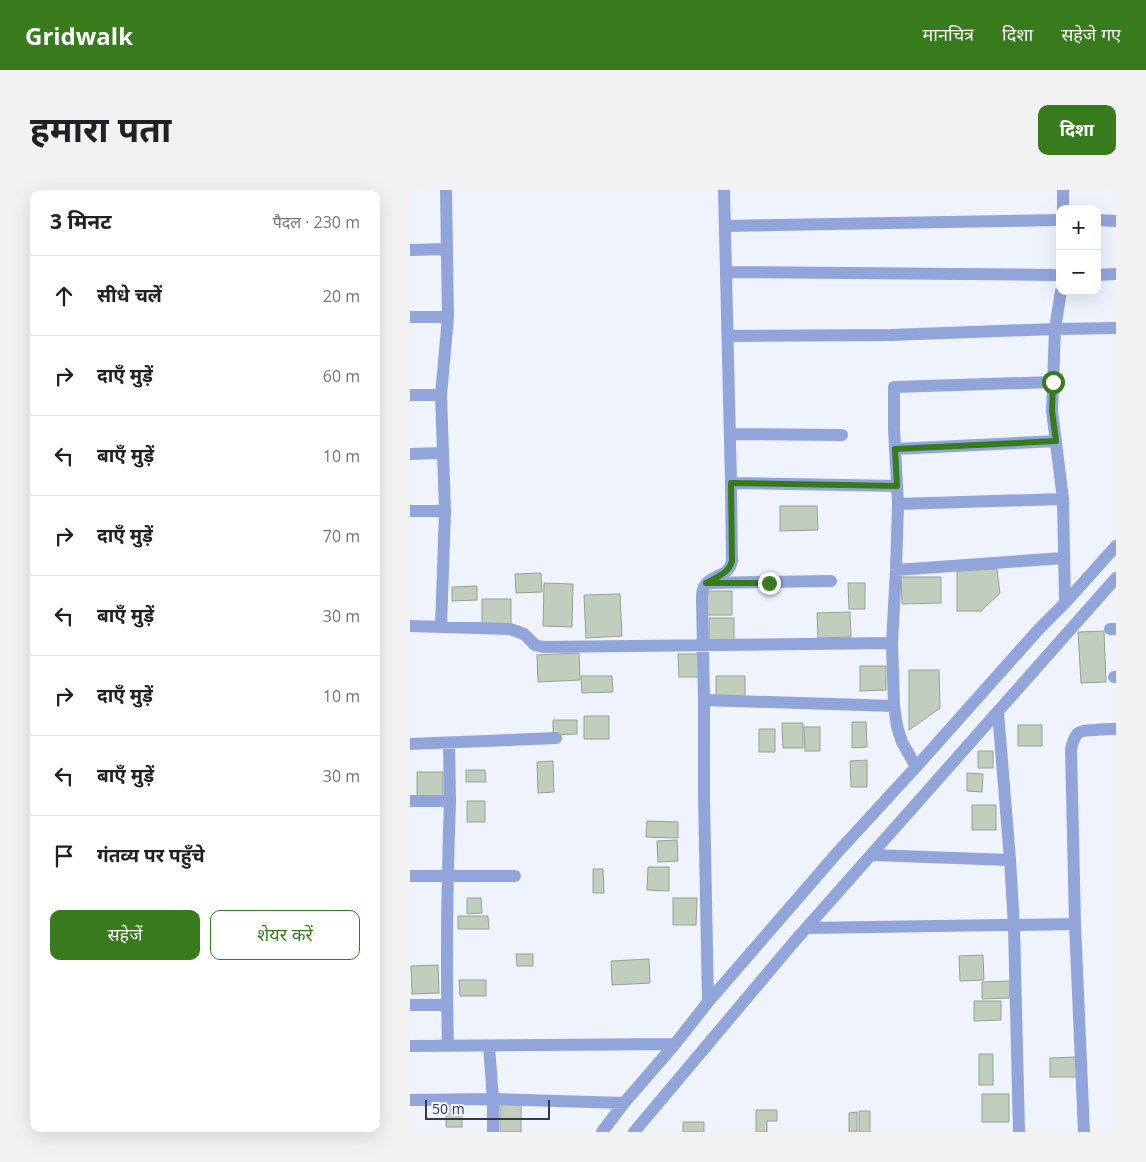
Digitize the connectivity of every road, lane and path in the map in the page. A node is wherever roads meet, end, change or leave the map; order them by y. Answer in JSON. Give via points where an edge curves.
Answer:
{"nodes":[{"id":1,"x":446,"y":190,"type":"edge"},
{"id":2,"x":724,"y":190,"type":"edge"},
{"id":3,"x":1062,"y":190,"type":"edge"},
{"id":4,"x":1063,"y":205,"type":"edge"},
{"id":5,"x":1056,"y":220,"type":"edge"},
{"id":6,"x":1101,"y":220,"type":"edge"},
{"id":7,"x":1116,"y":221,"type":"edge"},
{"id":8,"x":725,"y":226,"type":"junction"},
{"id":9,"x":447,"y":249,"type":"junction"},
{"id":10,"x":410,"y":250,"type":"edge"},
{"id":11,"x":726,"y":272,"type":"junction"},
{"id":12,"x":1116,"y":274,"type":"edge"},
{"id":13,"x":1056,"y":275,"type":"edge"},
{"id":14,"x":1101,"y":275,"type":"edge"},
{"id":15,"x":1060,"y":295,"type":"edge"},
{"id":16,"x":410,"y":317,"type":"edge"},
{"id":17,"x":448,"y":317,"type":"junction"},
{"id":18,"x":1116,"y":328,"type":"edge"},
{"id":19,"x":1055,"y":329,"type":"junction"},
{"id":20,"x":728,"y":336,"type":"junction"},
{"id":21,"x":1053,"y":382,"type":"junction"},
{"id":22,"x":410,"y":395,"type":"edge"},
{"id":23,"x":441,"y":395,"type":"junction"},
{"id":24,"x":730,"y":434,"type":"junction"},
{"id":25,"x":842,"y":435,"type":"dead end"},
{"id":26,"x":1056,"y":441,"type":"junction"},
{"id":27,"x":895,"y":449,"type":"junction"},
{"id":28,"x":442,"y":453,"type":"junction"},
{"id":29,"x":410,"y":454,"type":"edge"},
{"id":30,"x":731,"y":483,"type":"junction"},
{"id":31,"x":897,"y":486,"type":"junction"},
{"id":32,"x":1063,"y":499,"type":"junction"},
{"id":33,"x":898,"y":504,"type":"junction"},
{"id":34,"x":410,"y":511,"type":"edge"},
{"id":35,"x":444,"y":511,"type":"junction"},
{"id":36,"x":1116,"y":546,"type":"edge"},
{"id":37,"x":1063,"y":558,"type":"junction"},
{"id":38,"x":896,"y":570,"type":"junction"},
{"id":39,"x":1116,"y":578,"type":"edge"},
{"id":40,"x":831,"y":581,"type":"dead end"},
{"id":41,"x":706,"y":583,"type":"junction"},
{"id":42,"x":1065,"y":603,"type":"junction"},
{"id":43,"x":410,"y":626,"type":"edge"},
{"id":44,"x":441,"y":627,"type":"junction"},
{"id":45,"x":892,"y":643,"type":"junction"},
{"id":46,"x":703,"y":645,"type":"junction"},
{"id":47,"x":704,"y":700,"type":"junction"},
{"id":48,"x":894,"y":706,"type":"junction"},
{"id":49,"x":998,"y":712,"type":"junction"},
{"id":50,"x":1116,"y":729,"type":"edge"},
{"id":51,"x":556,"y":738,"type":"dead end"},
{"id":52,"x":449,"y":743,"type":"junction"},
{"id":53,"x":410,"y":744,"type":"edge"},
{"id":54,"x":916,"y":766,"type":"junction"},
{"id":55,"x":410,"y":801,"type":"edge"},
{"id":56,"x":450,"y":801,"type":"junction"},
{"id":57,"x":872,"y":855,"type":"junction"},
{"id":58,"x":1010,"y":860,"type":"junction"},
{"id":59,"x":410,"y":876,"type":"edge"},
{"id":60,"x":447,"y":876,"type":"junction"},
{"id":61,"x":515,"y":876,"type":"dead end"},
{"id":62,"x":1076,"y":924,"type":"junction"},
{"id":63,"x":1014,"y":926,"type":"junction"},
{"id":64,"x":806,"y":928,"type":"junction"},
{"id":65,"x":708,"y":1002,"type":"junction"},
{"id":66,"x":410,"y":1005,"type":"edge"},
{"id":67,"x":447,"y":1005,"type":"junction"},
{"id":68,"x":675,"y":1044,"type":"junction"},
{"id":69,"x":410,"y":1046,"type":"edge"},
{"id":70,"x":448,"y":1046,"type":"junction"},
{"id":71,"x":489,"y":1046,"type":"junction"},
{"id":72,"x":492,"y":1099,"type":"junction"},
{"id":73,"x":410,"y":1100,"type":"edge"},
{"id":74,"x":624,"y":1102,"type":"junction"},
{"id":75,"x":493,"y":1132,"type":"edge"},
{"id":76,"x":602,"y":1132,"type":"edge"},
{"id":77,"x":634,"y":1132,"type":"edge"},
{"id":78,"x":1019,"y":1132,"type":"edge"},
{"id":79,"x":1084,"y":1132,"type":"edge"}],
"edges":[{"from":1,"to":9,"type":"street"},
{"from":2,"to":8,"type":"street"},
{"from":3,"to":4,"type":"street"},
{"from":5,"to":8,"type":"street"},
{"from":6,"to":7,"type":"street"},
{"from":8,"to":11,"type":"street"},
{"from":9,"to":10,"type":"street"},
{"from":9,"to":17,"type":"street"},
{"from":11,"to":13,"type":"street"},
{"from":11,"to":20,"type":"street"},
{"from":12,"to":14,"type":"street"},
{"from":15,"to":19,"type":"street"},
{"from":16,"to":17,"type":"street"},
{"from":17,"to":23,"type":"street"},
{"from":18,"to":19,"type":"street"},
{"from":19,"to":20,"type":"street"},
{"from":19,"to":21,"type":"street"},
{"from":20,"to":24,"type":"street"},
{"from":21,"to":26,"type":"street"},
{"from":21,"to":27,"type":"street","via":[[894,386]]},
{"from":22,"to":23,"type":"street"},
{"from":23,"to":28,"type":"street"},
{"from":24,"to":25,"type":"street"},
{"from":24,"to":30,"type":"street"},
{"from":26,"to":27,"type":"street"},
{"from":26,"to":32,"type":"street"},
{"from":27,"to":31,"type":"street"},
{"from":28,"to":29,"type":"street"},
{"from":28,"to":35,"type":"street"},
{"from":30,"to":31,"type":"street"},
{"from":30,"to":41,"type":"street","via":[[732,561],[727,571]]},
{"from":31,"to":33,"type":"street"},
{"from":32,"to":33,"type":"street"},
{"from":32,"to":37,"type":"street"},
{"from":33,"to":38,"type":"street"},
{"from":34,"to":35,"type":"street"},
{"from":35,"to":44,"type":"street"},
{"from":36,"to":42,"type":"street"},
{"from":37,"to":38,"type":"street"},
{"from":37,"to":42,"type":"street"},
{"from":38,"to":45,"type":"street"},
{"from":39,"to":49,"type":"street"},
{"from":40,"to":41,"type":"street"},
{"from":41,"to":46,"type":"street","via":[[702,594]]},
{"from":42,"to":54,"type":"street"},
{"from":43,"to":44,"type":"street"},
{"from":44,"to":46,"type":"street","via":[[510,629],[524,634],[543,648]]},
{"from":45,"to":46,"type":"street"},
{"from":45,"to":48,"type":"street"},
{"from":46,"to":47,"type":"street"},
{"from":47,"to":48,"type":"street"},
{"from":47,"to":65,"type":"street"},
{"from":48,"to":54,"type":"street","via":[[896,726]]},
{"from":49,"to":57,"type":"street"},
{"from":49,"to":58,"type":"street"},
{"from":50,"to":62,"type":"street","via":[[1084,730],[1073,739]]},
{"from":51,"to":52,"type":"street"},
{"from":52,"to":53,"type":"street"},
{"from":52,"to":56,"type":"street"},
{"from":54,"to":65,"type":"street"},
{"from":55,"to":56,"type":"street"},
{"from":56,"to":60,"type":"street"},
{"from":57,"to":58,"type":"street"},
{"from":57,"to":64,"type":"street"},
{"from":58,"to":63,"type":"street"},
{"from":59,"to":60,"type":"street"},
{"from":60,"to":61,"type":"street"},
{"from":60,"to":67,"type":"street"},
{"from":62,"to":63,"type":"street"},
{"from":62,"to":79,"type":"street"},
{"from":63,"to":64,"type":"street"},
{"from":63,"to":78,"type":"street"},
{"from":64,"to":77,"type":"street"},
{"from":65,"to":68,"type":"street"},
{"from":66,"to":67,"type":"street"},
{"from":67,"to":70,"type":"street"},
{"from":68,"to":71,"type":"street"},
{"from":68,"to":74,"type":"street"},
{"from":69,"to":70,"type":"street"},
{"from":70,"to":71,"type":"street"},
{"from":71,"to":72,"type":"street"},
{"from":72,"to":73,"type":"street"},
{"from":72,"to":74,"type":"street"},
{"from":72,"to":75,"type":"street"},
{"from":74,"to":76,"type":"street"}]}
